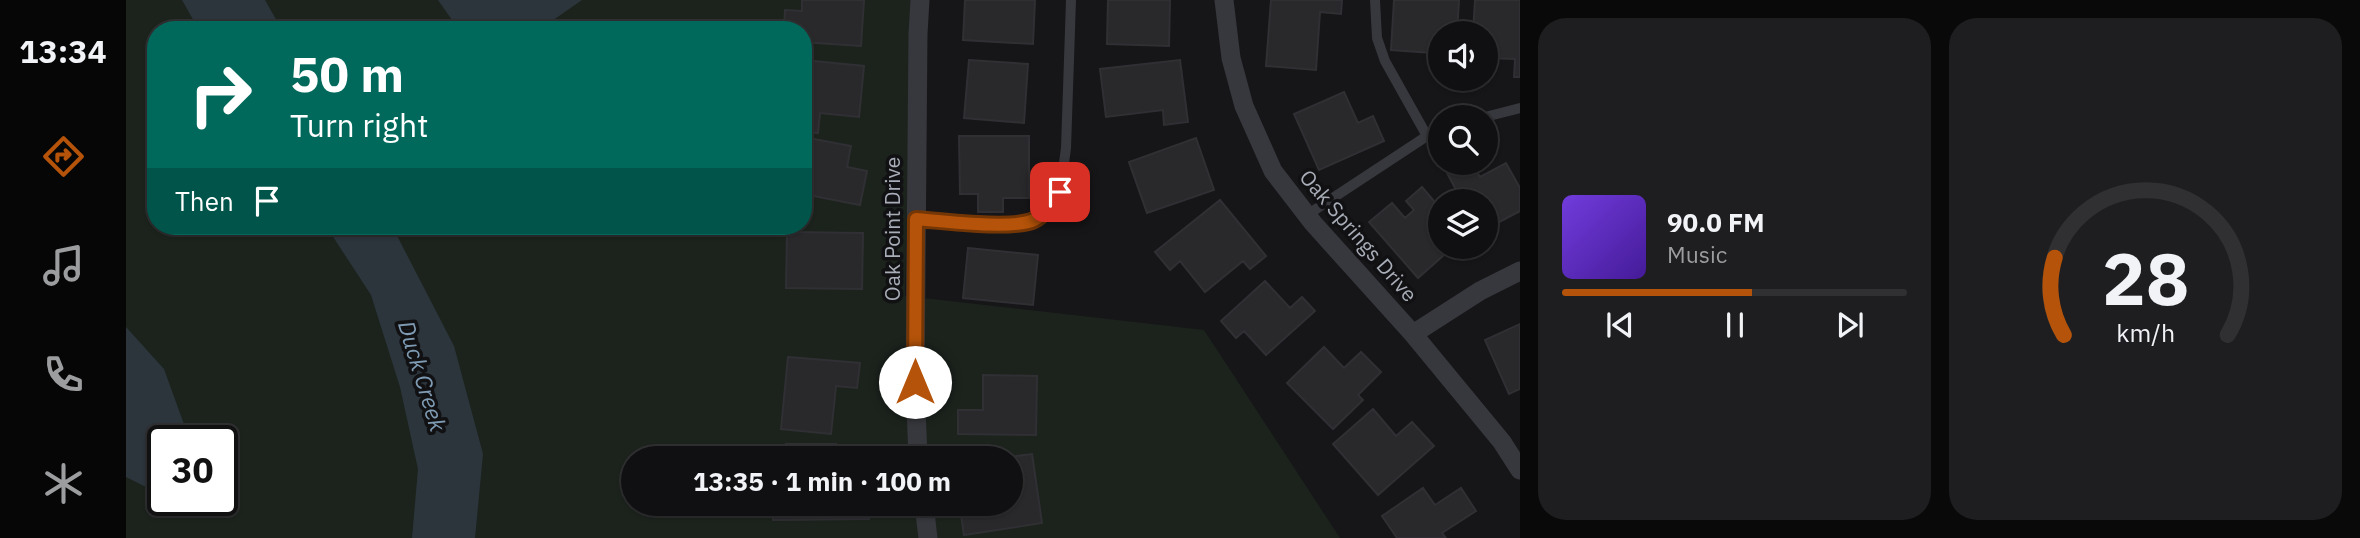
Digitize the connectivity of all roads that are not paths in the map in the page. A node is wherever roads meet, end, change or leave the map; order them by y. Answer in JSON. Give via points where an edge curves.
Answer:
{"nodes":[{"id":1,"x":920,"y":0,"type":"edge"},
{"id":2,"x":1071,"y":0,"type":"edge"},
{"id":3,"x":1224,"y":0,"type":"edge"},
{"id":4,"x":1375,"y":0,"type":"edge"},
{"id":5,"x":1520,"y":108,"type":"edge"},
{"id":6,"x":1498,"y":114,"type":"edge"},
{"id":7,"x":1427,"y":136,"type":"joint"},
{"id":8,"x":1307,"y":215,"type":"junction"},
{"id":9,"x":916,"y":219,"type":"junction"},
{"id":10,"x":1520,"y":271,"type":"edge"},
{"id":11,"x":1413,"y":334,"type":"junction"},
{"id":12,"x":918,"y":446,"type":"edge"},
{"id":13,"x":1517,"y":461,"type":"edge"},
{"id":14,"x":925,"y":516,"type":"edge"},
{"id":15,"x":928,"y":538,"type":"edge"}],
"edges":[{"from":1,"to":9,"type":"street","name":"Oak Point Drive"},
{"from":2,"to":9,"type":"lane","via":[[1066,148],[1060,192],[1050,207],[1024,223]]},
{"from":3,"to":8,"type":"street","name":"Oak Springs Drive","via":[[1231,58],[1244,106],[1273,172]]},
{"from":4,"to":7,"type":"lane","via":[[1377,38],[1385,61]]},
{"from":5,"to":6,"type":"lane"},
{"from":7,"to":8,"type":"lane"},
{"from":8,"to":11,"type":"street","name":"Oak Springs Drive"},
{"from":9,"to":12,"type":"street","name":"Oak Point Drive"},
{"from":10,"to":11,"type":"street"},
{"from":11,"to":13,"type":"street","name":"Oak Springs Drive"},
{"from":14,"to":15,"type":"street"}]}
